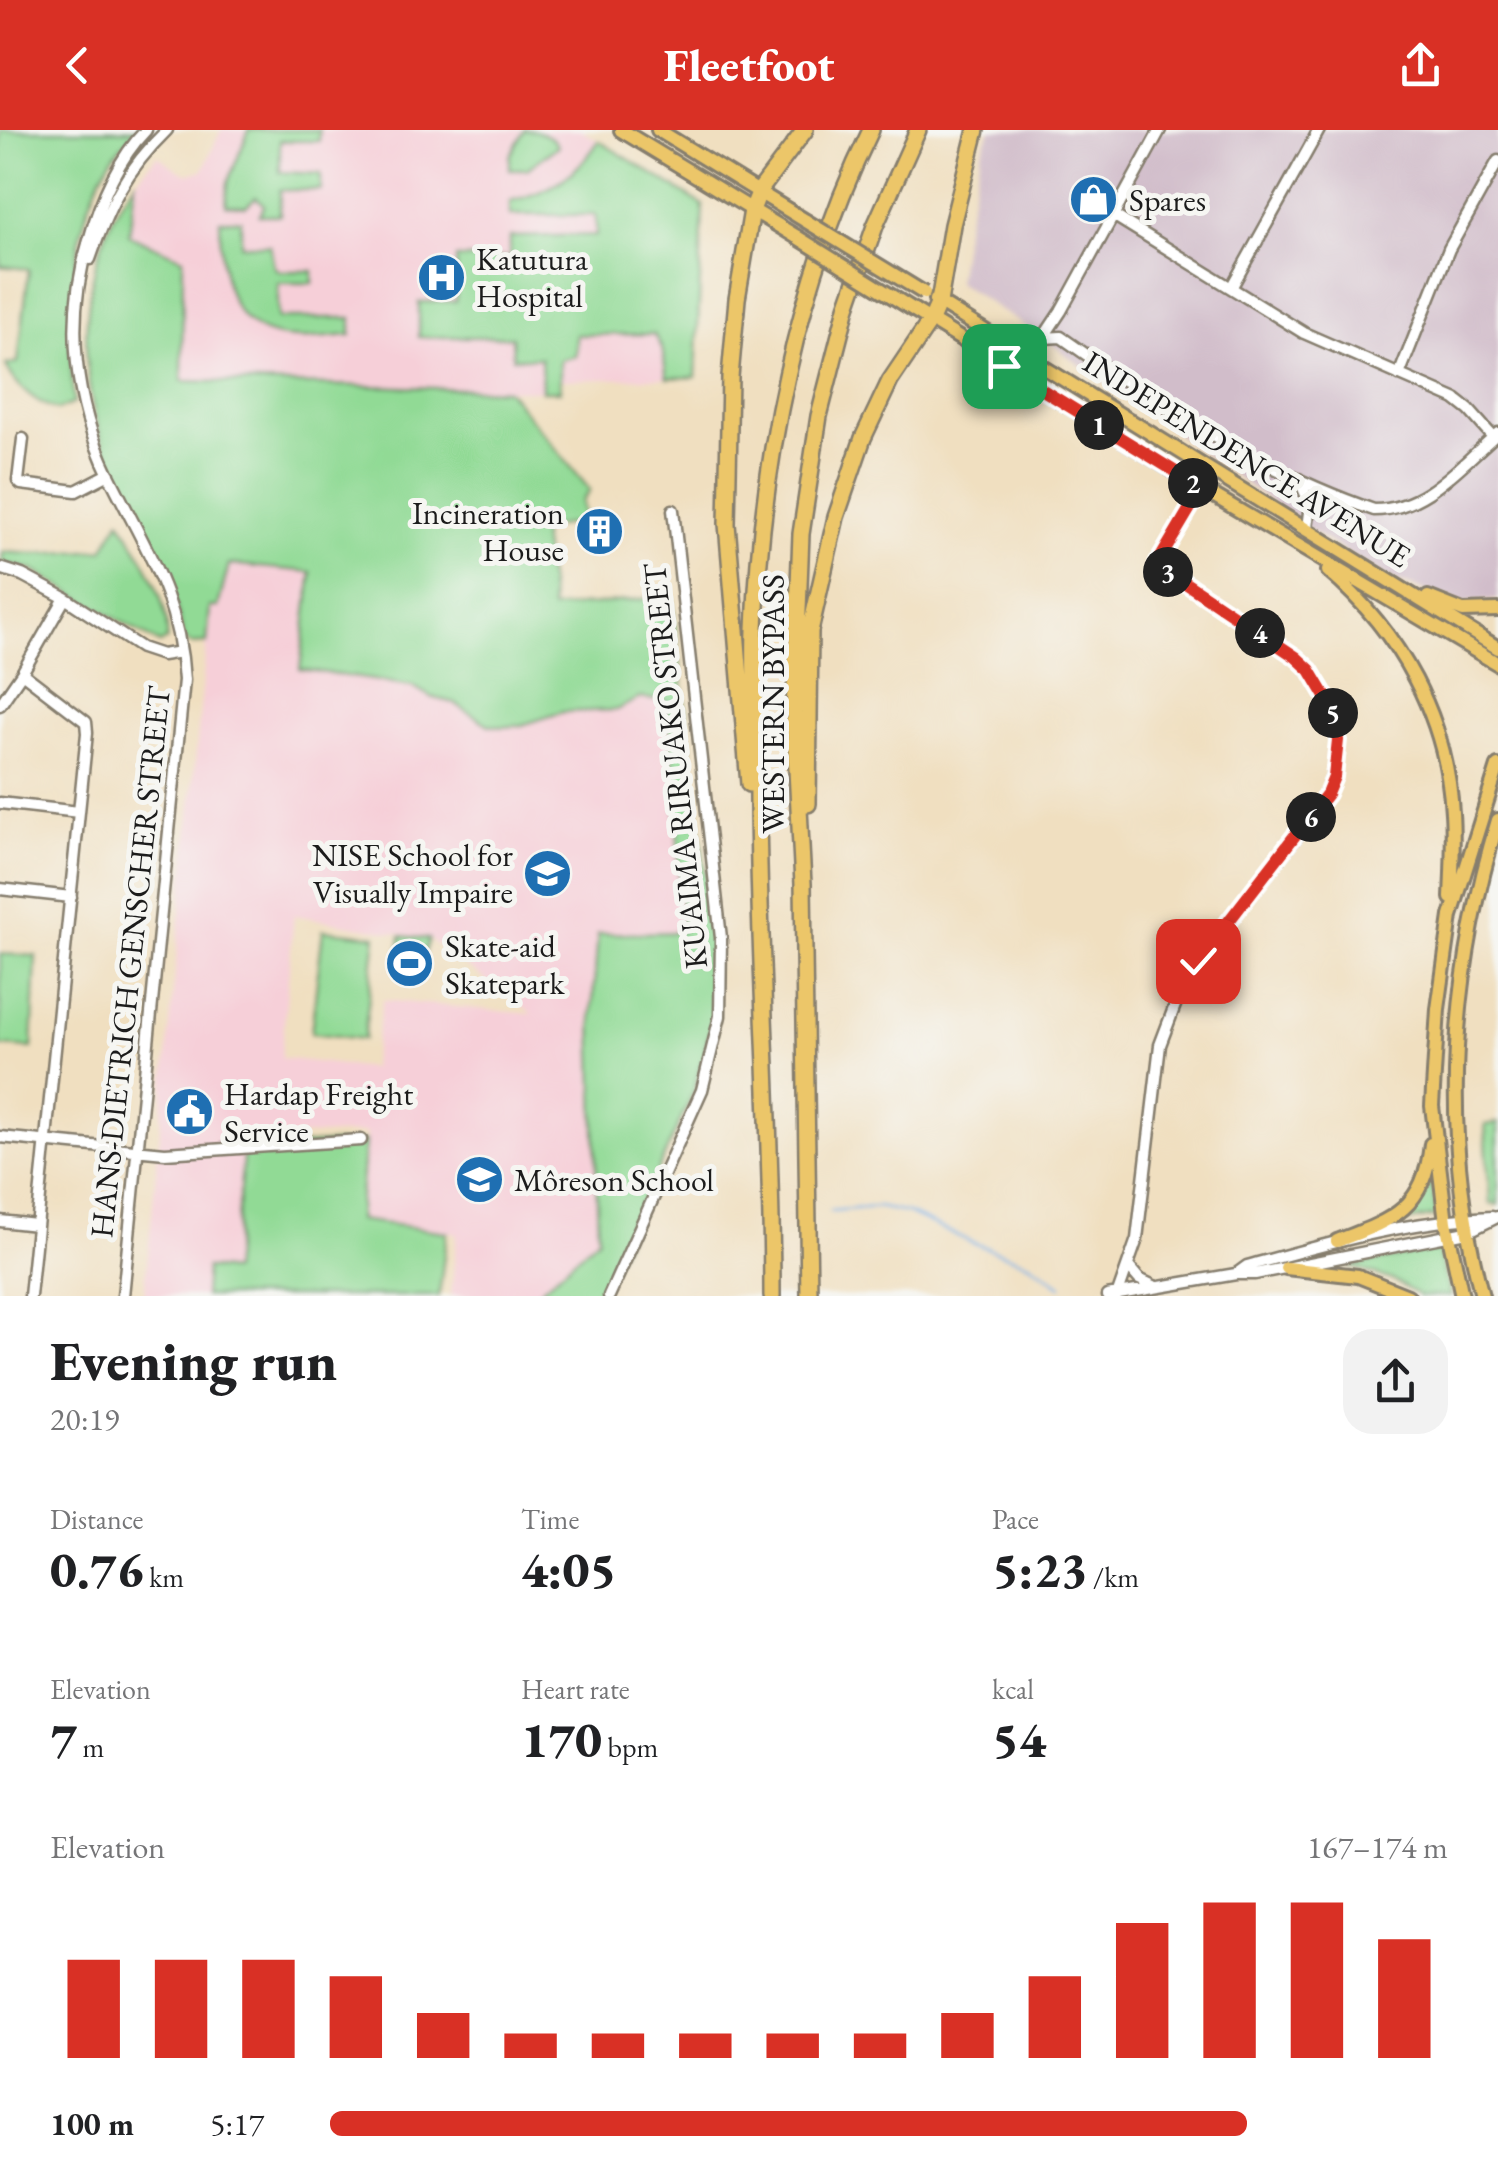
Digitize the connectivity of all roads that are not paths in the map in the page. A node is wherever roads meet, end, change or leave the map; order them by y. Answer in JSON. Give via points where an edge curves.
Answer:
{"nodes":[{"id":1,"x":146,"y":130,"type":"edge"},
{"id":2,"x":167,"y":130,"type":"edge"},
{"id":3,"x":621,"y":130,"type":"edge"},
{"id":4,"x":658,"y":130,"type":"edge"},
{"id":5,"x":805,"y":130,"type":"edge"},
{"id":6,"x":872,"y":130,"type":"edge"},
{"id":7,"x":918,"y":130,"type":"edge"},
{"id":8,"x":976,"y":130,"type":"edge"},
{"id":9,"x":1160,"y":130,"type":"edge"},
{"id":10,"x":1319,"y":130,"type":"edge"},
{"id":11,"x":1497,"y":165,"type":"edge"},
{"id":12,"x":760,"y":190,"type":"junction"},
{"id":13,"x":752,"y":210,"type":"junction"},
{"id":14,"x":1113,"y":215,"type":"junction"},
{"id":15,"x":1231,"y":288,"type":"junction"},
{"id":16,"x":78,"y":293,"type":"junction"},
{"id":17,"x":939,"y":302,"type":"junction"},
{"id":18,"x":1061,"y":311,"type":"junction"},
{"id":19,"x":932,"y":320,"type":"junction"},
{"id":20,"x":1061,"y":337,"type":"junction"},
{"id":21,"x":1042,"y":338,"type":"junction"},
{"id":22,"x":1021,"y":352,"type":"junction"},
{"id":23,"x":1399,"y":375,"type":"junction"},
{"id":24,"x":1495,"y":435,"type":"edge"},
{"id":25,"x":23,"y":439,"type":"dead end"},
{"id":26,"x":109,"y":474,"type":"junction"},
{"id":27,"x":1298,"y":479,"type":"junction"},
{"id":28,"x":1202,"y":488,"type":"junction"},
{"id":29,"x":1338,"y":496,"type":"junction"},
{"id":30,"x":1310,"y":504,"type":"junction"},
{"id":31,"x":673,"y":510,"type":"dead end"},
{"id":32,"x":1307,"y":528,"type":"junction"},
{"id":33,"x":1294,"y":544,"type":"junction"},
{"id":34,"x":0,"y":568,"type":"edge"},
{"id":35,"x":1389,"y":578,"type":"junction"},
{"id":36,"x":65,"y":598,"type":"junction"},
{"id":37,"x":1498,"y":610,"type":"edge"},
{"id":38,"x":1498,"y":648,"type":"edge"},
{"id":39,"x":182,"y":652,"type":"junction"},
{"id":40,"x":1498,"y":664,"type":"edge"},
{"id":41,"x":22,"y":673,"type":"junction"},
{"id":42,"x":0,"y":705,"type":"edge"},
{"id":43,"x":1498,"y":766,"type":"edge"},
{"id":44,"x":0,"y":803,"type":"edge"},
{"id":45,"x":79,"y":812,"type":"junction"},
{"id":46,"x":1498,"y":820,"type":"edge"},
{"id":47,"x":758,"y":878,"type":"junction"},
{"id":48,"x":803,"y":884,"type":"junction"},
{"id":49,"x":0,"y":889,"type":"edge"},
{"id":50,"x":71,"y":897,"type":"junction"},
{"id":51,"x":1451,"y":916,"type":"junction"},
{"id":52,"x":1432,"y":1106,"type":"junction"},
{"id":53,"x":0,"y":1137,"type":"edge"},
{"id":54,"x":361,"y":1140,"type":"dead end"},
{"id":55,"x":46,"y":1141,"type":"junction"},
{"id":56,"x":138,"y":1150,"type":"junction"},
{"id":57,"x":1497,"y":1217,"type":"edge"},
{"id":58,"x":0,"y":1221,"type":"edge"},
{"id":59,"x":36,"y":1224,"type":"junction"},
{"id":60,"x":1467,"y":1225,"type":"junction"},
{"id":61,"x":1447,"y":1228,"type":"junction"},
{"id":62,"x":1337,"y":1241,"type":"junction"},
{"id":63,"x":1128,"y":1266,"type":"junction"},
{"id":64,"x":1286,"y":1268,"type":"junction"},
{"id":65,"x":1236,"y":1274,"type":"junction"},
{"id":66,"x":1146,"y":1291,"type":"edge"},
{"id":67,"x":1114,"y":1295,"type":"edge"},
{"id":68,"x":30,"y":1296,"type":"edge"},
{"id":69,"x":123,"y":1296,"type":"edge"},
{"id":70,"x":609,"y":1296,"type":"edge"},
{"id":71,"x":772,"y":1296,"type":"edge"},
{"id":72,"x":809,"y":1296,"type":"edge"},
{"id":73,"x":1408,"y":1296,"type":"edge"},
{"id":74,"x":1462,"y":1296,"type":"edge"},
{"id":75,"x":1482,"y":1296,"type":"edge"}],
"edges":[{"from":1,"to":16,"type":"street","name":"HANS-DIETRICH GENSCHER STREET","via":[[105,193]]},
{"from":2,"to":16,"type":"street","name":"HANS-DIETRICH GENSCHER STREET","via":[[118,188]]},
{"from":3,"to":13,"type":"main road","name":"INDEPENDENCE AVENUE"},
{"from":4,"to":12,"type":"main road","name":"INDEPENDENCE AVENUE"},
{"from":5,"to":12,"type":"highway"},
{"from":6,"to":47,"type":"highway","name":"WESTERN BYPASS","via":[[817,270],[771,459],[754,635]]},
{"from":7,"to":48,"type":"highway","name":"WESTERN BYPASS","via":[[846,307],[803,520],[794,662]]},
{"from":8,"to":17,"type":"highway"},
{"from":9,"to":14,"type":"street"},
{"from":10,"to":15,"type":"street"},
{"from":11,"to":23,"type":"street","via":[[1450,249]]},
{"from":12,"to":13,"type":"highway"},
{"from":12,"to":17,"type":"main road","name":"INDEPENDENCE AVENUE","bridge":true},
{"from":13,"to":19,"type":"main road","name":"INDEPENDENCE AVENUE","bridge":true},
{"from":13,"to":47,"type":"highway","via":[[734,338],[726,467]]},
{"from":14,"to":15,"type":"street"},
{"from":14,"to":18,"type":"street"},
{"from":15,"to":23,"type":"street","via":[[1304,333]]},
{"from":16,"to":26,"type":"street","name":"HANS-DIETRICH GENSCHER STREET","via":[[81,390]]},
{"from":17,"to":19,"type":"highway"},
{"from":17,"to":22,"type":"main road","name":"INDEPENDENCE AVENUE"},
{"from":18,"to":20,"type":"street"},
{"from":18,"to":21,"type":"street"},
{"from":19,"to":28,"type":"main road","name":"INDEPENDENCE AVENUE"},
{"from":19,"to":48,"type":"highway","via":[[890,381],[863,438],[829,547],[810,631]]},
{"from":20,"to":21,"type":"street"},
{"from":20,"to":27,"type":"street","via":[[1221,440]]},
{"from":21,"to":22,"type":"street"},
{"from":22,"to":32,"type":"main road","name":"INDEPENDENCE AVENUE"},
{"from":23,"to":24,"type":"street","via":[[1455,399]]},
{"from":24,"to":29,"type":"street","via":[[1410,503],[1374,510]]},
{"from":25,"to":26,"type":"street","via":[[21,484],[76,491]]},
{"from":26,"to":39,"type":"street","name":"HANS-DIETRICH GENSCHER STREET","via":[[155,561]]},
{"from":27,"to":29,"type":"street"},
{"from":27,"to":30,"type":"street"},
{"from":28,"to":33,"type":"main road","name":"INDEPENDENCE AVENUE"},
{"from":28,"to":63,"type":"street","via":[[1157,564],[1310,670],[1332,707],[1337,759],[1327,794],[1198,961],[1177,1000],[1160,1045]]},
{"from":29,"to":30,"type":"street"},
{"from":30,"to":32,"type":"street"},
{"from":31,"to":70,"type":"street","name":"KUAIMA RIRUAKO STREET","via":[[721,938],[720,1016],[702,1090]]},
{"from":32,"to":35,"type":"main road","name":"INDEPENDENCE AVENUE"},
{"from":33,"to":40,"type":"main road","name":"INDEPENDENCE AVENUE"},
{"from":33,"to":51,"type":"main road","via":[[1388,632],[1421,690],[1448,778]]},
{"from":34,"to":36,"type":"street"},
{"from":35,"to":37,"type":"main road","via":[[1463,611]]},
{"from":35,"to":38,"type":"main road","name":"INDEPENDENCE AVENUE"},
{"from":36,"to":39,"type":"street","via":[[149,652]]},
{"from":36,"to":41,"type":"street"},
{"from":39,"to":56,"type":"street","name":"HANS-DIETRICH GENSCHER STREET","via":[[184,688]]},
{"from":41,"to":42,"type":"street"},
{"from":41,"to":45,"type":"street","via":[[86,722]]},
{"from":43,"to":51,"type":"main road"},
{"from":44,"to":45,"type":"street"},
{"from":45,"to":50,"type":"street"},
{"from":46,"to":60,"type":"main road","via":[[1474,911],[1458,1016],[1454,1108]]},
{"from":47,"to":71,"type":"highway","name":"WESTERN BYPASS"},
{"from":48,"to":72,"type":"highway","name":"WESTERN BYPASS"},
{"from":49,"to":50,"type":"street"},
{"from":50,"to":55,"type":"street"},
{"from":51,"to":52,"type":"main road"},
{"from":52,"to":61,"type":"main road"},
{"from":52,"to":62,"type":"main road","via":[[1426,1174],[1410,1204]]},
{"from":53,"to":55,"type":"street"},
{"from":54,"to":56,"type":"street","via":[[184,1153]]},
{"from":55,"to":56,"type":"street"},
{"from":55,"to":59,"type":"street"},
{"from":56,"to":69,"type":"street","name":"HANS-DIETRICH GENSCHER STREET"},
{"from":57,"to":60,"type":"street"},
{"from":58,"to":59,"type":"street"},
{"from":59,"to":68,"type":"street"},
{"from":60,"to":61,"type":"street"},
{"from":60,"to":75,"type":"main road"},
{"from":61,"to":62,"type":"street"},
{"from":61,"to":64,"type":"street"},
{"from":61,"to":74,"type":"main road"},
{"from":62,"to":65,"type":"street"},
{"from":63,"to":66,"type":"street"},
{"from":63,"to":67,"type":"street"},
{"from":64,"to":65,"type":"street"},
{"from":64,"to":73,"type":"main road","via":[[1358,1276]]},
{"from":65,"to":66,"type":"street"},
{"from":66,"to":67,"type":"street"}]}
